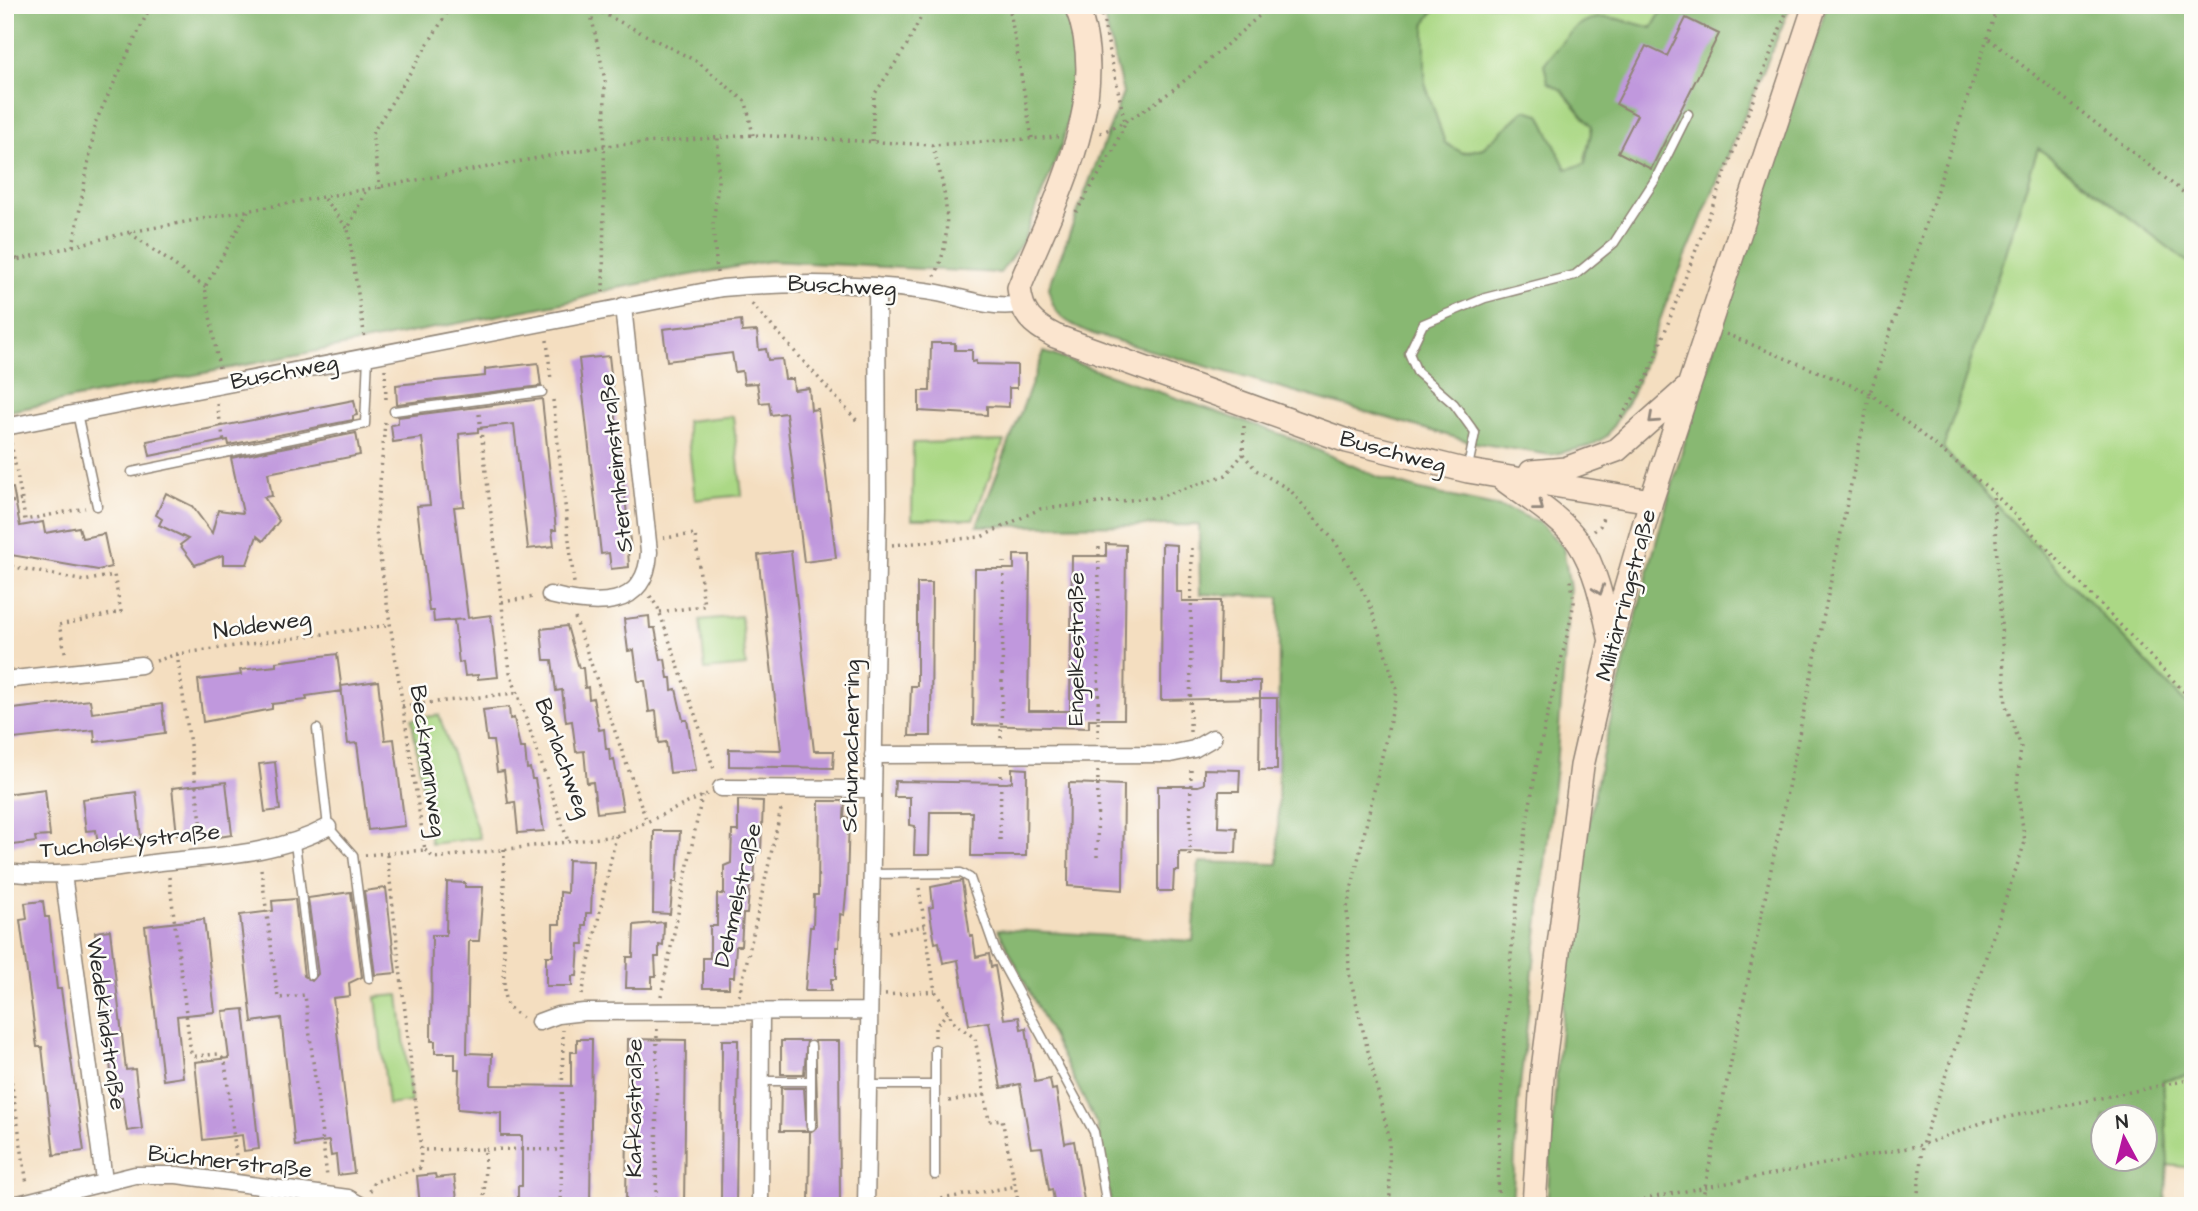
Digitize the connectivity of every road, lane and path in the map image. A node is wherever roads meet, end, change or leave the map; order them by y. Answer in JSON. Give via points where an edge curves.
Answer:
{"nodes":[{"id":1,"x":151,"y":5,"type":"edge"},
{"id":2,"x":452,"y":5,"type":"edge"},
{"id":3,"x":927,"y":5,"type":"edge"},
{"id":4,"x":1009,"y":5,"type":"edge"},
{"id":5,"x":1076,"y":5,"type":"edge"},
{"id":6,"x":1099,"y":5,"type":"edge"},
{"id":7,"x":1272,"y":5,"type":"edge"},
{"id":8,"x":1789,"y":5,"type":"edge"},
{"id":9,"x":1815,"y":5,"type":"edge"},
{"id":10,"x":1998,"y":5,"type":"edge"},
{"id":11,"x":588,"y":6,"type":"edge"},
{"id":12,"x":1989,"y":39,"type":"junction"},
{"id":13,"x":1688,"y":114,"type":"dead end"},
{"id":14,"x":753,"y":135,"type":"junction"},
{"id":15,"x":1077,"y":136,"type":"junction"},
{"id":16,"x":718,"y":138,"type":"junction"},
{"id":17,"x":1032,"y":138,"type":"junction"},
{"id":18,"x":872,"y":141,"type":"junction"},
{"id":19,"x":932,"y":145,"type":"junction"},
{"id":20,"x":604,"y":146,"type":"junction"},
{"id":21,"x":380,"y":189,"type":"junction"},
{"id":22,"x":365,"y":192,"type":"junction"},
{"id":23,"x":324,"y":199,"type":"junction"},
{"id":24,"x":2193,"y":200,"type":"edge"},
{"id":25,"x":248,"y":211,"type":"junction"},
{"id":26,"x":348,"y":229,"type":"junction"},
{"id":27,"x":5,"y":232,"type":"edge"},
{"id":28,"x":130,"y":232,"type":"junction"},
{"id":29,"x":73,"y":246,"type":"junction"},
{"id":30,"x":17,"y":260,"type":"junction"},
{"id":31,"x":5,"y":263,"type":"edge"},
{"id":32,"x":877,"y":286,"type":"junction"},
{"id":33,"x":205,"y":287,"type":"junction"},
{"id":34,"x":736,"y":287,"type":"junction"},
{"id":35,"x":716,"y":289,"type":"junction"},
{"id":36,"x":928,"y":291,"type":"junction"},
{"id":37,"x":1021,"y":304,"type":"junction"},
{"id":38,"x":623,"y":306,"type":"junction"},
{"id":39,"x":603,"y":309,"type":"junction"},
{"id":40,"x":544,"y":321,"type":"junction"},
{"id":41,"x":1708,"y":328,"type":"junction"},
{"id":42,"x":385,"y":353,"type":"junction"},
{"id":43,"x":368,"y":356,"type":"junction"},
{"id":44,"x":223,"y":383,"type":"junction"},
{"id":45,"x":1688,"y":387,"type":"junction"},
{"id":46,"x":541,"y":392,"type":"dead end"},
{"id":47,"x":1870,"y":393,"type":"junction"},
{"id":48,"x":477,"y":400,"type":"junction"},
{"id":49,"x":386,"y":405,"type":"dead end"},
{"id":50,"x":1248,"y":406,"type":"junction"},
{"id":51,"x":390,"y":411,"type":"joint"},
{"id":52,"x":77,"y":413,"type":"junction"},
{"id":53,"x":1620,"y":419,"type":"dead end"},
{"id":54,"x":220,"y":425,"type":"dead end"},
{"id":55,"x":7,"y":427,"type":"edge"},
{"id":56,"x":223,"y":441,"type":"dead end"},
{"id":57,"x":877,"y":443,"type":"junction"},
{"id":58,"x":1243,"y":453,"type":"junction"},
{"id":59,"x":1468,"y":471,"type":"junction"},
{"id":60,"x":132,"y":472,"type":"dead end"},
{"id":61,"x":1496,"y":474,"type":"junction"},
{"id":62,"x":1993,"y":492,"type":"junction"},
{"id":63,"x":1611,"y":495,"type":"junction"},
{"id":64,"x":22,"y":500,"type":"junction"},
{"id":65,"x":1651,"y":501,"type":"junction"},
{"id":66,"x":5,"y":503,"type":"edge"},
{"id":67,"x":97,"y":506,"type":"joint"},
{"id":68,"x":648,"y":540,"type":"junction"},
{"id":69,"x":1579,"y":543,"type":"junction"},
{"id":70,"x":1099,"y":544,"type":"dead end"},
{"id":71,"x":1192,"y":545,"type":"dead end"},
{"id":72,"x":877,"y":546,"type":"junction"},
{"id":73,"x":1004,"y":562,"type":"dead end"},
{"id":74,"x":5,"y":565,"type":"edge"},
{"id":75,"x":1570,"y":573,"type":"dead end"},
{"id":76,"x":642,"y":584,"type":"junction"},
{"id":77,"x":550,"y":595,"type":"joint"},
{"id":78,"x":502,"y":601,"type":"junction"},
{"id":79,"x":572,"y":601,"type":"junction"},
{"id":80,"x":660,"y":612,"type":"junction"},
{"id":81,"x":389,"y":625,"type":"junction"},
{"id":82,"x":1611,"y":640,"type":"junction"},
{"id":83,"x":177,"y":654,"type":"junction"},
{"id":84,"x":141,"y":665,"type":"joint"},
{"id":85,"x":68,"y":673,"type":"junction"},
{"id":86,"x":5,"y":680,"type":"edge"},
{"id":87,"x":516,"y":693,"type":"junction"},
{"id":88,"x":2193,"y":701,"type":"edge"},
{"id":89,"x":402,"y":706,"type":"junction"},
{"id":90,"x":317,"y":729,"type":"dead end"},
{"id":91,"x":1213,"y":738,"type":"dead end"},
{"id":92,"x":1191,"y":750,"type":"junction"},
{"id":93,"x":1001,"y":754,"type":"junction"},
{"id":94,"x":1098,"y":754,"type":"junction"},
{"id":95,"x":873,"y":755,"type":"junction"},
{"id":96,"x":713,"y":766,"type":"dead end"},
{"id":97,"x":721,"y":788,"type":"joint"},
{"id":98,"x":786,"y":788,"type":"junction"},
{"id":99,"x":873,"y":789,"type":"junction"},
{"id":100,"x":702,"y":796,"type":"junction"},
{"id":101,"x":647,"y":822,"type":"junction"},
{"id":102,"x":328,"y":827,"type":"junction"},
{"id":103,"x":616,"y":836,"type":"junction"},
{"id":104,"x":1000,"y":840,"type":"dead end"},
{"id":105,"x":568,"y":841,"type":"junction"},
{"id":106,"x":295,"y":843,"type":"junction"},
{"id":107,"x":258,"y":849,"type":"junction"},
{"id":108,"x":504,"y":849,"type":"junction"},
{"id":109,"x":425,"y":850,"type":"junction"},
{"id":110,"x":353,"y":855,"type":"junction"},
{"id":111,"x":387,"y":855,"type":"junction"},
{"id":112,"x":1190,"y":856,"type":"dead end"},
{"id":113,"x":206,"y":857,"type":"junction"},
{"id":114,"x":1097,"y":857,"type":"dead end"},
{"id":115,"x":5,"y":872,"type":"edge"},
{"id":116,"x":63,"y":874,"type":"junction"},
{"id":117,"x":871,"y":874,"type":"junction"},
{"id":118,"x":919,"y":884,"type":"dead end"},
{"id":119,"x":172,"y":896,"type":"dead end"},
{"id":120,"x":925,"y":926,"type":"junction"},
{"id":121,"x":870,"y":935,"type":"junction"},
{"id":122,"x":311,"y":975,"type":"dead end"},
{"id":123,"x":369,"y":978,"type":"dead end"},
{"id":124,"x":935,"y":991,"type":"junction"},
{"id":125,"x":869,"y":1004,"type":"junction"},
{"id":126,"x":657,"y":1011,"type":"junction"},
{"id":127,"x":735,"y":1011,"type":"junction"},
{"id":128,"x":761,"y":1012,"type":"junction"},
{"id":129,"x":948,"y":1012,"type":"junction"},
{"id":130,"x":571,"y":1013,"type":"junction"},
{"id":131,"x":539,"y":1022,"type":"joint"},
{"id":132,"x":5,"y":1040,"type":"edge"},
{"id":133,"x":811,"y":1046,"type":"dead end"},
{"id":134,"x":935,"y":1049,"type":"joint"},
{"id":135,"x":2193,"y":1079,"type":"edge"},
{"id":136,"x":761,"y":1081,"type":"junction"},
{"id":137,"x":811,"y":1081,"type":"junction"},
{"id":138,"x":867,"y":1085,"type":"junction"},
{"id":139,"x":935,"y":1085,"type":"junction"},
{"id":140,"x":985,"y":1095,"type":"junction"},
{"id":141,"x":935,"y":1103,"type":"junction"},
{"id":142,"x":811,"y":1126,"type":"dead end"},
{"id":143,"x":1922,"y":1145,"type":"junction"},
{"id":144,"x":485,"y":1149,"type":"junction"},
{"id":145,"x":421,"y":1150,"type":"junction"},
{"id":146,"x":561,"y":1150,"type":"junction"},
{"id":147,"x":935,"y":1175,"type":"dead end"},
{"id":148,"x":104,"y":1180,"type":"junction"},
{"id":149,"x":239,"y":1184,"type":"junction"},
{"id":150,"x":1017,"y":1186,"type":"junction"},
{"id":151,"x":1702,"y":1188,"type":"junction"},
{"id":152,"x":936,"y":1191,"type":"dead end"},
{"id":153,"x":330,"y":1196,"type":"junction"},
{"id":154,"x":937,"y":1199,"type":"junction"},
{"id":155,"x":29,"y":1200,"type":"junction"},
{"id":156,"x":365,"y":1200,"type":"edge"},
{"id":157,"x":10,"y":1206,"type":"edge"},
{"id":158,"x":484,"y":1206,"type":"edge"},
{"id":159,"x":561,"y":1206,"type":"edge"},
{"id":160,"x":656,"y":1206,"type":"edge"},
{"id":161,"x":760,"y":1206,"type":"edge"},
{"id":162,"x":866,"y":1206,"type":"edge"},
{"id":163,"x":900,"y":1206,"type":"edge"},
{"id":164,"x":1018,"y":1206,"type":"edge"},
{"id":165,"x":1107,"y":1206,"type":"edge"},
{"id":166,"x":1390,"y":1206,"type":"edge"},
{"id":167,"x":1499,"y":1206,"type":"edge"},
{"id":168,"x":1534,"y":1206,"type":"edge"},
{"id":169,"x":1609,"y":1206,"type":"edge"},
{"id":170,"x":1701,"y":1206,"type":"edge"},
{"id":171,"x":1917,"y":1206,"type":"edge"}],
"edges":[{"from":1,"to":29,"type":"path","via":[[96,121]]},
{"from":2,"to":21,"type":"path","via":[[372,134]]},
{"from":3,"to":18,"type":"path","via":[[874,96]]},
{"from":4,"to":17,"type":"path"},
{"from":5,"to":15,"type":"main road","via":[[1089,55]]},
{"from":6,"to":7,"type":"path","via":[[1106,20],[1125,123]]},
{"from":8,"to":53,"type":"path","via":[[1648,376]]},
{"from":9,"to":41,"type":"main road","name":"Militärringstraße"},
{"from":10,"to":12,"type":"path"},
{"from":11,"to":14,"type":"path","via":[[698,62],[746,102]]},
{"from":11,"to":20,"type":"path","via":[[606,80]]},
{"from":12,"to":24,"type":"path"},
{"from":12,"to":47,"type":"path"},
{"from":13,"to":59,"type":"lane","via":[[1656,180],[1614,243],[1575,275],[1485,298],[1423,324],[1409,353],[1417,372],[1454,404],[1475,433]]},
{"from":14,"to":16,"type":"path"},
{"from":14,"to":18,"type":"path"},
{"from":15,"to":17,"type":"path"},
{"from":15,"to":37,"type":"main road","via":[[1019,288]]},
{"from":16,"to":20,"type":"path"},
{"from":16,"to":35,"type":"path","via":[[713,226]]},
{"from":17,"to":19,"type":"path"},
{"from":18,"to":19,"type":"path"},
{"from":19,"to":36,"type":"path","via":[[945,186],[948,221],[945,253]]},
{"from":20,"to":21,"type":"path"},
{"from":20,"to":39,"type":"path"},
{"from":21,"to":22,"type":"path"},
{"from":22,"to":23,"type":"path"},
{"from":22,"to":26,"type":"path"},
{"from":23,"to":25,"type":"path"},
{"from":23,"to":26,"type":"path"},
{"from":25,"to":28,"type":"path"},
{"from":25,"to":33,"type":"path"},
{"from":26,"to":43,"type":"path"},
{"from":27,"to":30,"type":"path"},
{"from":28,"to":29,"type":"path"},
{"from":28,"to":33,"type":"path"},
{"from":29,"to":30,"type":"path"},
{"from":30,"to":31,"type":"path"},
{"from":32,"to":34,"type":"street","name":"Buschweg","via":[[806,282]]},
{"from":32,"to":36,"type":"street","name":"Buschweg"},
{"from":32,"to":57,"type":"street","name":"Schumacherring"},
{"from":33,"to":44,"type":"path"},
{"from":34,"to":35,"type":"street","name":"Buschweg"},
{"from":34,"to":57,"type":"path"},
{"from":35,"to":38,"type":"street","name":"Buschweg"},
{"from":36,"to":37,"type":"street","name":"Buschweg","via":[[988,305]]},
{"from":37,"to":50,"type":"main road","name":"Buschweg","via":[[1030,323],[1055,336]]},
{"from":38,"to":39,"type":"street","name":"Buschweg"},
{"from":38,"to":68,"type":"street","name":"Sternheimstraße"},
{"from":39,"to":40,"type":"street","name":"Buschweg"},
{"from":40,"to":42,"type":"street","name":"Buschweg"},
{"from":40,"to":79,"type":"path"},
{"from":41,"to":45,"type":"main road","name":"Militärringstraße"},
{"from":41,"to":47,"type":"path"},
{"from":42,"to":43,"type":"street","name":"Buschweg"},
{"from":42,"to":49,"type":"path"},
{"from":43,"to":44,"type":"street","name":"Buschweg"},
{"from":43,"to":60,"type":"lane","via":[[365,424]]},
{"from":44,"to":52,"type":"street","name":"Buschweg"},
{"from":45,"to":61,"type":"main road","one_way":true,"via":[[1617,450],[1565,469]]},
{"from":45,"to":65,"type":"main road","name":"Militärringstraße"},
{"from":46,"to":48,"type":"lane"},
{"from":47,"to":62,"type":"path"},
{"from":47,"to":151,"type":"path"},
{"from":48,"to":51,"type":"lane"},
{"from":48,"to":78,"type":"path"},
{"from":50,"to":58,"type":"path"},
{"from":50,"to":59,"type":"main road","name":"Buschweg","via":[[1348,441]]},
{"from":51,"to":81,"type":"path","name":"Beckmannweg","via":[[376,532]]},
{"from":52,"to":55,"type":"street","name":"Buschweg"},
{"from":52,"to":67,"type":"lane"},
{"from":54,"to":56,"type":"path"},
{"from":55,"to":64,"type":"path"},
{"from":57,"to":72,"type":"street","name":"Schumacherring"},
{"from":58,"to":72,"type":"path","via":[[1226,475],[1159,497],[1040,509],[981,537]]},
{"from":58,"to":166,"type":"path","via":[[1256,470],[1290,490],[1336,543],[1370,604],[1397,691],[1347,908],[1349,973],[1389,1137]]},
{"from":59,"to":61,"type":"main road","name":"Buschweg"},
{"from":61,"to":63,"type":"main road","name":"Buschweg"},
{"from":61,"to":69,"type":"main road","one_way":true},
{"from":62,"to":88,"type":"path"},
{"from":62,"to":143,"type":"path","via":[[2006,706],[2021,746],[2017,787],[2025,842]]},
{"from":63,"to":65,"type":"main road","name":"Buschweg"},
{"from":63,"to":69,"type":"path","via":[[1600,526]]},
{"from":64,"to":66,"type":"path"},
{"from":64,"to":67,"type":"path","via":[[25,520]]},
{"from":65,"to":82,"type":"main road","name":"Militärringstraße"},
{"from":68,"to":76,"type":"street","name":"Sternheimstraße","via":[[648,571]]},
{"from":68,"to":80,"type":"path","via":[[695,534],[704,606]]},
{"from":69,"to":82,"type":"main road","one_way":true,"via":[[1600,588]]},
{"from":70,"to":94,"type":"path","name":"Engelkestraße"},
{"from":71,"to":92,"type":"path"},
{"from":72,"to":95,"type":"street","name":"Schumacherring"},
{"from":73,"to":93,"type":"path"},
{"from":74,"to":85,"type":"path","via":[[85,580],[114,575],[121,611],[59,625]]},
{"from":75,"to":167,"type":"path","via":[[1574,602],[1538,759],[1518,877],[1499,1106]]},
{"from":76,"to":79,"type":"street","name":"Sternheimstraße","via":[[623,598]]},
{"from":76,"to":80,"type":"path"},
{"from":77,"to":78,"type":"path"},
{"from":77,"to":79,"type":"street","name":"Sternheimstraße"},
{"from":78,"to":87,"type":"path"},
{"from":79,"to":101,"type":"path"},
{"from":80,"to":96,"type":"path"},
{"from":81,"to":83,"type":"path","name":"Noldeweg"},
{"from":81,"to":89,"type":"path","name":"Beckmannweg"},
{"from":82,"to":168,"type":"main road","name":"Militärringstraße","via":[[1583,766],[1542,1077]]},
{"from":83,"to":84,"type":"path","name":"Noldeweg"},
{"from":83,"to":113,"type":"path"},
{"from":84,"to":85,"type":"street"},
{"from":85,"to":86,"type":"street"},
{"from":87,"to":89,"type":"path"},
{"from":87,"to":105,"type":"path","name":"Barlachweg"},
{"from":89,"to":109,"type":"path","name":"Beckmannweg"},
{"from":90,"to":102,"type":"lane"},
{"from":91,"to":92,"type":"street","name":"Engelkestraße"},
{"from":92,"to":94,"type":"street","name":"Engelkestraße"},
{"from":92,"to":112,"type":"path"},
{"from":93,"to":94,"type":"street","name":"Engelkestraße"},
{"from":93,"to":95,"type":"street","name":"Engelkestraße"},
{"from":93,"to":104,"type":"path"},
{"from":94,"to":114,"type":"path","name":"Engelkestraße"},
{"from":95,"to":99,"type":"street","name":"Schumacherring"},
{"from":97,"to":98,"type":"street"},
{"from":97,"to":100,"type":"path","name":"Barlachweg"},
{"from":98,"to":99,"type":"street"},
{"from":98,"to":127,"type":"path","name":"Dehmelstraße"},
{"from":99,"to":117,"type":"street","name":"Schumacherring"},
{"from":100,"to":101,"type":"path","name":"Barlachweg"},
{"from":100,"to":126,"type":"path"},
{"from":101,"to":103,"type":"path","name":"Barlachweg"},
{"from":102,"to":106,"type":"street","name":"Tucholskystraße"},
{"from":102,"to":110,"type":"lane"},
{"from":103,"to":105,"type":"path","name":"Barlachweg"},
{"from":103,"to":130,"type":"path"},
{"from":105,"to":108,"type":"path"},
{"from":106,"to":107,"type":"street","name":"Tucholskystraße"},
{"from":106,"to":122,"type":"lane"},
{"from":107,"to":113,"type":"street","name":"Tucholskystraße"},
{"from":107,"to":153,"type":"path","via":[[278,998],[305,995]]},
{"from":108,"to":109,"type":"path","via":[[434,858]]},
{"from":108,"to":131,"type":"path","via":[[504,995],[516,1015]]},
{"from":109,"to":111,"type":"path","name":"Beckmannweg"},
{"from":110,"to":111,"type":"path","name":"Beckmannweg"},
{"from":110,"to":123,"type":"lane"},
{"from":111,"to":145,"type":"path"},
{"from":113,"to":116,"type":"street","name":"Tucholskystraße"},
{"from":115,"to":116,"type":"street","name":"Tucholskystraße"},
{"from":116,"to":148,"type":"street","name":"Wedekindstraße"},
{"from":117,"to":121,"type":"street","name":"Schumacherring"},
{"from":117,"to":165,"type":"lane","via":[[961,873],[970,878],[996,952],[1094,1132]]},
{"from":118,"to":120,"type":"path"},
{"from":119,"to":149,"type":"path","via":[[191,1053],[218,1054],[225,1061]]},
{"from":120,"to":121,"type":"path"},
{"from":120,"to":124,"type":"path"},
{"from":121,"to":125,"type":"street","name":"Schumacherring"},
{"from":124,"to":125,"type":"path"},
{"from":124,"to":129,"type":"path"},
{"from":125,"to":128,"type":"street"},
{"from":125,"to":138,"type":"street","name":"Schumacherring"},
{"from":126,"to":127,"type":"street"},
{"from":126,"to":130,"type":"street"},
{"from":126,"to":160,"type":"path","name":"Kafkastraße"},
{"from":127,"to":128,"type":"street"},
{"from":128,"to":136,"type":"street"},
{"from":129,"to":134,"type":"path","via":[[935,1027]]},
{"from":129,"to":140,"type":"path","via":[[955,1024],[975,1038]]},
{"from":130,"to":131,"type":"street"},
{"from":130,"to":146,"type":"path"},
{"from":132,"to":155,"type":"path"},
{"from":133,"to":137,"type":"lane"},
{"from":134,"to":139,"type":"lane"},
{"from":135,"to":143,"type":"path","via":[[1983,1122]]},
{"from":136,"to":137,"type":"lane"},
{"from":136,"to":161,"type":"street"},
{"from":137,"to":142,"type":"lane"},
{"from":138,"to":139,"type":"lane"},
{"from":138,"to":162,"type":"street","name":"Schumacherring"},
{"from":139,"to":141,"type":"lane"},
{"from":140,"to":141,"type":"path"},
{"from":140,"to":150,"type":"path","via":[[989,1121],[1002,1119]]},
{"from":141,"to":147,"type":"lane"},
{"from":143,"to":151,"type":"path"},
{"from":143,"to":171,"type":"path"},
{"from":144,"to":145,"type":"path"},
{"from":144,"to":146,"type":"path"},
{"from":144,"to":158,"type":"path"},
{"from":145,"to":156,"type":"path","via":[[420,1168],[382,1177]]},
{"from":146,"to":159,"type":"path"},
{"from":148,"to":149,"type":"street","name":"Büchnerstraße","via":[[177,1175]]},
{"from":148,"to":155,"type":"street","name":"Büchnerstraße"},
{"from":149,"to":153,"type":"street","name":"Büchnerstraße"},
{"from":150,"to":154,"type":"path"},
{"from":150,"to":164,"type":"path"},
{"from":151,"to":169,"type":"path"},
{"from":151,"to":170,"type":"path"},
{"from":152,"to":154,"type":"path"},
{"from":153,"to":156,"type":"street","name":"Büchnerstraße"},
{"from":154,"to":163,"type":"path"},
{"from":155,"to":157,"type":"street","name":"Büchnerstraße"}]}
